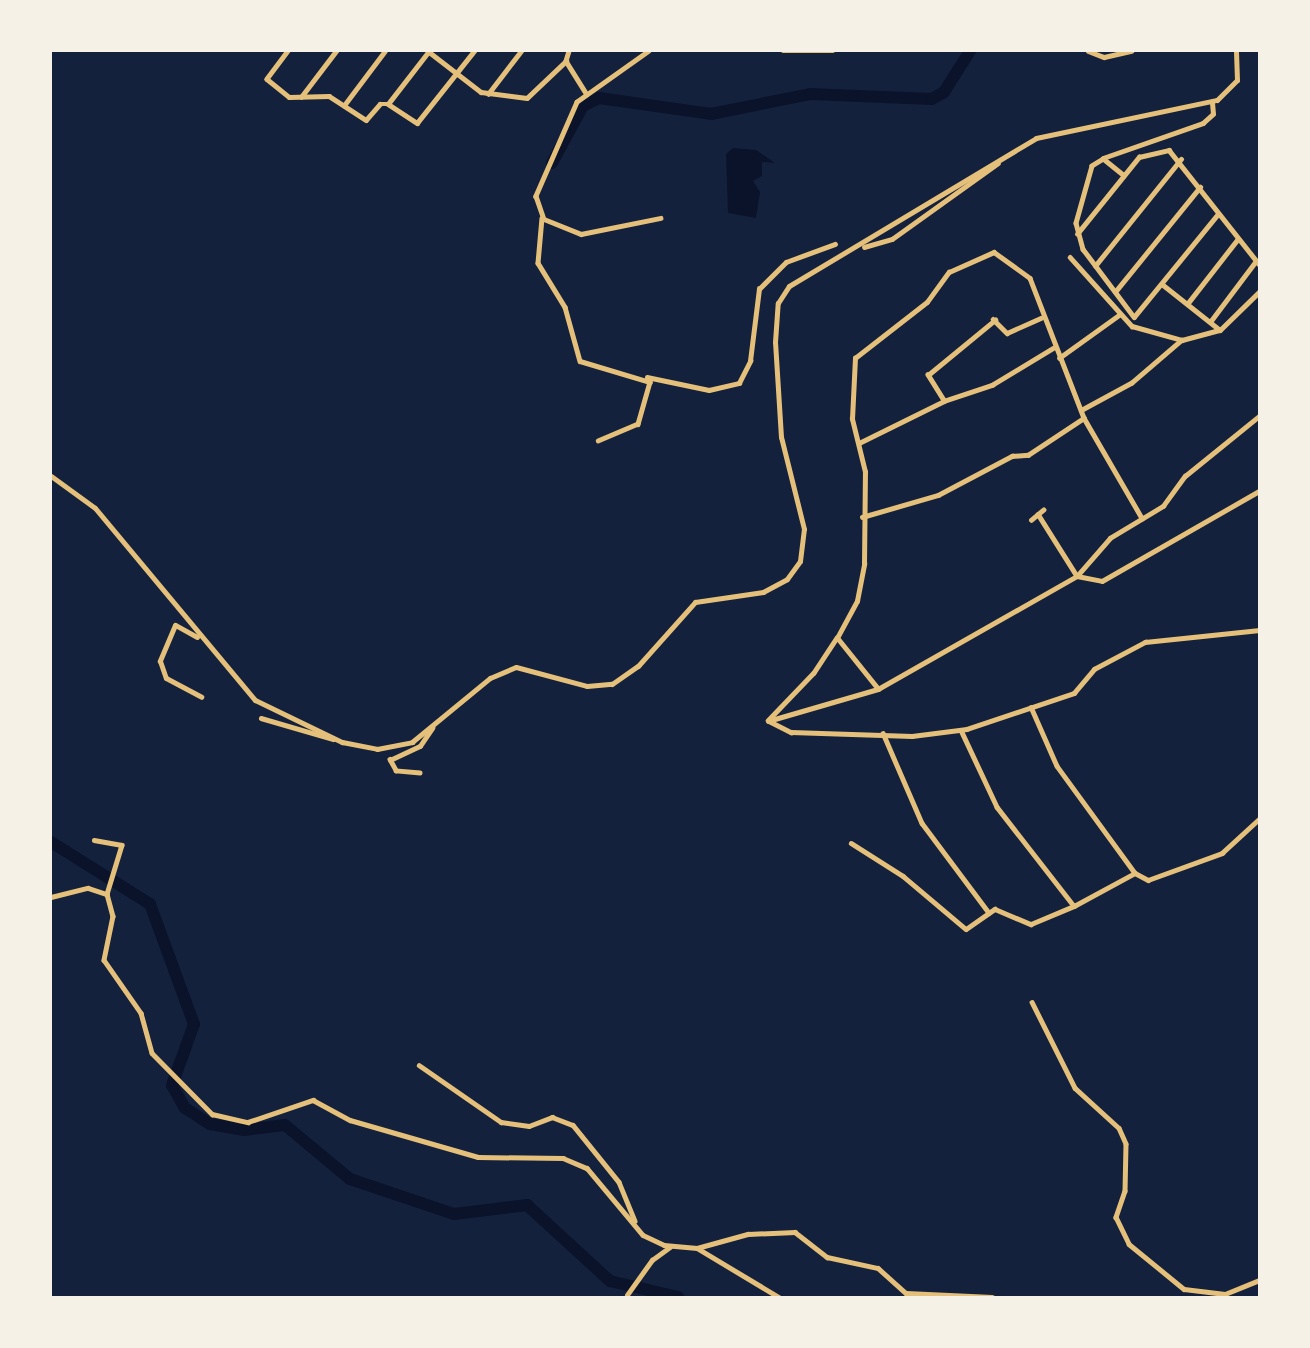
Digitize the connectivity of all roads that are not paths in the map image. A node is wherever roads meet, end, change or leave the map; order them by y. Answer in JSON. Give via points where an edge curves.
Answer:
{"nodes":[{"id":1,"x":288,"y":51,"type":"edge"},
{"id":2,"x":336,"y":51,"type":"edge"},
{"id":3,"x":384,"y":51,"type":"edge"},
{"id":4,"x":429,"y":51,"type":"edge"},
{"id":5,"x":474,"y":51,"type":"edge"},
{"id":6,"x":521,"y":51,"type":"edge"},
{"id":7,"x":569,"y":51,"type":"edge"},
{"id":8,"x":649,"y":51,"type":"edge"},
{"id":9,"x":783,"y":51,"type":"edge"},
{"id":10,"x":833,"y":51,"type":"edge"},
{"id":11,"x":1088,"y":51,"type":"edge"},
{"id":12,"x":1131,"y":51,"type":"edge"},
{"id":13,"x":1236,"y":51,"type":"edge"},
{"id":14,"x":566,"y":61,"type":"junction"},
{"id":15,"x":457,"y":73,"type":"junction"},
{"id":16,"x":488,"y":94,"type":"junction"},
{"id":17,"x":587,"y":94,"type":"junction"},
{"id":18,"x":300,"y":97,"type":"junction"},
{"id":19,"x":1212,"y":102,"type":"junction"},
{"id":20,"x":345,"y":104,"type":"junction"},
{"id":21,"x":388,"y":104,"type":"junction"},
{"id":22,"x":1014,"y":148,"type":"junction"},
{"id":23,"x":1103,"y":159,"type":"junction"},
{"id":24,"x":1181,"y":159,"type":"junction"},
{"id":25,"x":1124,"y":176,"type":"junction"},
{"id":26,"x":1200,"y":186,"type":"junction"},
{"id":27,"x":1218,"y":214,"type":"junction"},
{"id":28,"x":542,"y":217,"type":"junction"},
{"id":29,"x":660,"y":219,"type":"dead end"},
{"id":30,"x":1077,"y":234,"type":"junction"},
{"id":31,"x":1237,"y":240,"type":"junction"},
{"id":32,"x":835,"y":244,"type":"dead end"},
{"id":33,"x":864,"y":247,"type":"dead end"},
{"id":34,"x":1070,"y":257,"type":"dead end"},
{"id":35,"x":1258,"y":262,"type":"edge"},
{"id":36,"x":1095,"y":266,"type":"junction"},
{"id":37,"x":1162,"y":284,"type":"junction"},
{"id":38,"x":1115,"y":292,"type":"junction"},
{"id":39,"x":1259,"y":292,"type":"edge"},
{"id":40,"x":1188,"y":303,"type":"junction"},
{"id":41,"x":1119,"y":316,"type":"junction"},
{"id":42,"x":1041,"y":318,"type":"junction"},
{"id":43,"x":1210,"y":322,"type":"junction"},
{"id":44,"x":1220,"y":330,"type":"junction"},
{"id":45,"x":1182,"y":340,"type":"junction"},
{"id":46,"x":1053,"y":348,"type":"junction"},
{"id":47,"x":1059,"y":358,"type":"junction"},
{"id":48,"x":648,"y":377,"type":"junction"},
{"id":49,"x":944,"y":401,"type":"junction"},
{"id":50,"x":1083,"y":409,"type":"junction"},
{"id":51,"x":1259,"y":416,"type":"edge"},
{"id":52,"x":1084,"y":418,"type":"junction"},
{"id":53,"x":598,"y":441,"type":"dead end"},
{"id":54,"x":859,"y":443,"type":"junction"},
{"id":55,"x":51,"y":476,"type":"edge"},
{"id":56,"x":1259,"y":491,"type":"edge"},
{"id":57,"x":862,"y":517,"type":"junction"},
{"id":58,"x":1142,"y":518,"type":"junction"},
{"id":59,"x":1031,"y":520,"type":"dead end"},
{"id":60,"x":1076,"y":576,"type":"junction"},
{"id":61,"x":179,"y":611,"type":"junction"},
{"id":62,"x":171,"y":627,"type":"junction"},
{"id":63,"x":1259,"y":630,"type":"edge"},
{"id":64,"x":836,"y":638,"type":"junction"},
{"id":65,"x":212,"y":652,"type":"junction"},
{"id":66,"x":878,"y":689,"type":"junction"},
{"id":67,"x":201,"y":697,"type":"dead end"},
{"id":68,"x":1031,"y":708,"type":"junction"},
{"id":69,"x":261,"y":718,"type":"dead end"},
{"id":70,"x":768,"y":721,"type":"junction"},
{"id":71,"x":432,"y":728,"type":"junction"},
{"id":72,"x":961,"y":730,"type":"junction"},
{"id":73,"x":883,"y":733,"type":"junction"},
{"id":74,"x":333,"y":739,"type":"junction"},
{"id":75,"x":420,"y":773,"type":"dead end"},
{"id":76,"x":1259,"y":819,"type":"edge"},
{"id":77,"x":94,"y":840,"type":"dead end"},
{"id":78,"x":851,"y":844,"type":"dead end"},
{"id":79,"x":1135,"y":873,"type":"junction"},
{"id":80,"x":107,"y":894,"type":"junction"},
{"id":81,"x":51,"y":897,"type":"edge"},
{"id":82,"x":1074,"y":906,"type":"junction"},
{"id":83,"x":989,"y":913,"type":"junction"},
{"id":84,"x":1031,"y":1002,"type":"dead end"},
{"id":85,"x":419,"y":1065,"type":"dead end"},
{"id":86,"x":635,"y":1224,"type":"junction"},
{"id":87,"x":671,"y":1246,"type":"junction"},
{"id":88,"x":696,"y":1248,"type":"junction"},
{"id":89,"x":1259,"y":1280,"type":"edge"},
{"id":90,"x":627,"y":1295,"type":"dead end"},
{"id":91,"x":779,"y":1297,"type":"edge"},
{"id":92,"x":992,"y":1297,"type":"edge"}],
"edges":[{"from":1,"to":18,"type":"street","via":[[267,79]]},
{"from":2,"to":18,"type":"street"},
{"from":3,"to":20,"type":"street"},
{"from":4,"to":15,"type":"street"},
{"from":4,"to":21,"type":"street"},
{"from":5,"to":15,"type":"street"},
{"from":6,"to":16,"type":"street"},
{"from":7,"to":14,"type":"street"},
{"from":8,"to":17,"type":"street"},
{"from":9,"to":10,"type":"street"},
{"from":11,"to":12,"type":"street","via":[[1104,57]]},
{"from":13,"to":19,"type":"street","via":[[1237,80]]},
{"from":14,"to":16,"type":"street","via":[[535,96]]},
{"from":14,"to":17,"type":"street"},
{"from":15,"to":16,"type":"street"},
{"from":15,"to":21,"type":"street","via":[[417,123]]},
{"from":17,"to":28,"type":"street","via":[[564,124],[536,196]]},
{"from":18,"to":20,"type":"street","via":[[329,96]]},
{"from":19,"to":22,"type":"street","via":[[1051,132]]},
{"from":19,"to":23,"type":"street","via":[[1213,114],[1203,123]]},
{"from":20,"to":21,"type":"street","via":[[366,120],[380,104]]},
{"from":22,"to":33,"type":"street","via":[[892,239]]},
{"from":22,"to":71,"type":"street","via":[[804,273],[783,293],[775,326],[779,419],[805,541],[787,579],[763,592],[695,602],[638,666],[612,684],[587,686],[516,667],[490,678]]},
{"from":23,"to":25,"type":"street"},
{"from":23,"to":30,"type":"street","via":[[1085,181]]},
{"from":24,"to":25,"type":"street","via":[[1169,150],[1139,157]]},
{"from":24,"to":26,"type":"street"},
{"from":24,"to":36,"type":"street"},
{"from":25,"to":30,"type":"street"},
{"from":26,"to":27,"type":"street"},
{"from":26,"to":38,"type":"street"},
{"from":27,"to":31,"type":"street"},
{"from":27,"to":37,"type":"street"},
{"from":28,"to":29,"type":"street","via":[[581,234]]},
{"from":28,"to":48,"type":"street","via":[[538,263],[565,307],[580,361],[601,371]]},
{"from":30,"to":36,"type":"street"},
{"from":31,"to":35,"type":"street"},
{"from":31,"to":40,"type":"street"},
{"from":32,"to":48,"type":"street","via":[[786,262],[759,289],[750,360],[739,383],[709,390]]},
{"from":34,"to":41,"type":"street"},
{"from":35,"to":43,"type":"street"},
{"from":36,"to":38,"type":"street"},
{"from":37,"to":38,"type":"street","via":[[1137,317]]},
{"from":37,"to":40,"type":"street"},
{"from":39,"to":44,"type":"street"},
{"from":40,"to":43,"type":"street"},
{"from":41,"to":45,"type":"street","via":[[1142,331]]},
{"from":41,"to":47,"type":"street"},
{"from":42,"to":46,"type":"street"},
{"from":42,"to":49,"type":"street","via":[[1007,333],[994,319],[928,375]]},
{"from":42,"to":54,"type":"street","via":[[1030,278],[1002,251],[949,272],[927,302],[855,358],[852,418]]},
{"from":43,"to":44,"type":"street"},
{"from":44,"to":45,"type":"street"},
{"from":45,"to":50,"type":"street","via":[[1132,383]]},
{"from":46,"to":47,"type":"street"},
{"from":46,"to":49,"type":"street","via":[[992,386]]},
{"from":47,"to":50,"type":"street"},
{"from":48,"to":53,"type":"street","via":[[643,418]]},
{"from":49,"to":54,"type":"street"},
{"from":50,"to":52,"type":"street"},
{"from":51,"to":58,"type":"street"},
{"from":52,"to":57,"type":"street","via":[[1028,455],[1012,456],[938,495]]},
{"from":52,"to":58,"type":"street"},
{"from":54,"to":57,"type":"street"},
{"from":55,"to":61,"type":"street","via":[[95,508]]},
{"from":56,"to":60,"type":"street","via":[[1115,576],[1091,582]]},
{"from":57,"to":64,"type":"street","via":[[863,585]]},
{"from":58,"to":60,"type":"street","via":[[1110,538]]},
{"from":59,"to":60,"type":"street","via":[[1040,512]]},
{"from":60,"to":66,"type":"street"},
{"from":61,"to":62,"type":"street"},
{"from":61,"to":65,"type":"street"},
{"from":62,"to":65,"type":"street","via":[[184,626]]},
{"from":62,"to":67,"type":"street","via":[[160,655],[163,673]]},
{"from":63,"to":68,"type":"street","via":[[1144,642],[1094,669],[1074,693]]},
{"from":64,"to":66,"type":"street"},
{"from":64,"to":70,"type":"street","via":[[814,673]]},
{"from":65,"to":74,"type":"street","via":[[264,706]]},
{"from":66,"to":70,"type":"street"},
{"from":68,"to":72,"type":"street"},
{"from":68,"to":79,"type":"street","via":[[1057,766]]},
{"from":69,"to":74,"type":"street"},
{"from":70,"to":73,"type":"street","via":[[791,732]]},
{"from":71,"to":74,"type":"street","via":[[412,742],[377,750]]},
{"from":71,"to":75,"type":"street","via":[[420,746],[390,760],[396,771]]},
{"from":72,"to":73,"type":"street"},
{"from":72,"to":82,"type":"street","via":[[997,807]]},
{"from":73,"to":83,"type":"street","via":[[922,823]]},
{"from":76,"to":79,"type":"street","via":[[1222,853],[1148,880]]},
{"from":77,"to":80,"type":"street","via":[[122,845]]},
{"from":78,"to":83,"type":"street","via":[[903,876],[966,929]]},
{"from":79,"to":82,"type":"street"},
{"from":80,"to":81,"type":"street","via":[[88,888]]},
{"from":80,"to":86,"type":"street","via":[[113,916],[104,960],[141,1013],[152,1053],[212,1114],[235,1121],[313,1100],[350,1121],[489,1159],[571,1160],[592,1173]]},
{"from":82,"to":83,"type":"street","via":[[1031,925],[999,909]]},
{"from":84,"to":89,"type":"street","via":[[1075,1088],[1119,1128],[1126,1144],[1125,1191],[1116,1217],[1129,1244],[1184,1289],[1225,1294]]},
{"from":85,"to":86,"type":"street","via":[[501,1122],[530,1126],[552,1117],[573,1125],[619,1182]]},
{"from":86,"to":87,"type":"street","via":[[649,1239]]},
{"from":87,"to":88,"type":"street"},
{"from":87,"to":90,"type":"street","via":[[652,1260]]},
{"from":88,"to":91,"type":"street"},
{"from":88,"to":92,"type":"street","via":[[748,1234],[795,1232],[827,1257],[878,1268],[906,1293]]}]}
